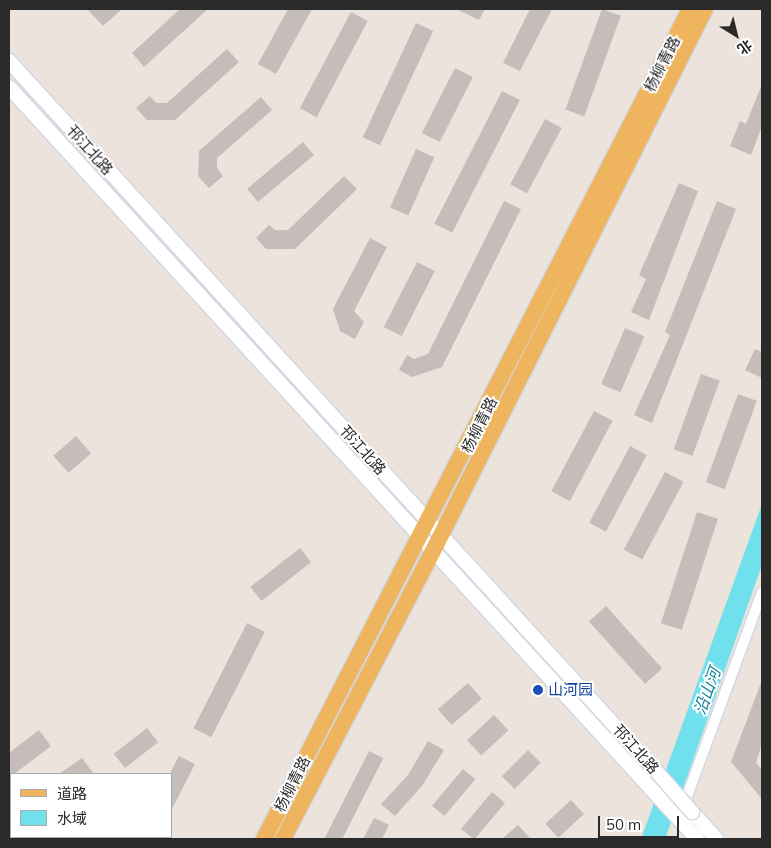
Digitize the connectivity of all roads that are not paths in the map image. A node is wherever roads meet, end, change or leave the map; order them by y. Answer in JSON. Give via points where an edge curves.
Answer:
{"nodes":[{"id":1,"x":690,"y":9,"type":"edge"},
{"id":2,"x":705,"y":9,"type":"edge"},
{"id":3,"x":9,"y":61,"type":"edge"},
{"id":4,"x":9,"y":86,"type":"edge"},
{"id":5,"x":429,"y":523,"type":"junction"},
{"id":6,"x":440,"y":536,"type":"junction"},
{"id":7,"x":421,"y":537,"type":"junction"},
{"id":8,"x":433,"y":551,"type":"junction"},
{"id":9,"x":762,"y":593,"type":"edge"},
{"id":10,"x":683,"y":822,"type":"junction"},
{"id":11,"x":264,"y":839,"type":"edge"},
{"id":12,"x":283,"y":839,"type":"edge"},
{"id":13,"x":698,"y":839,"type":"edge"},
{"id":14,"x":716,"y":839,"type":"edge"}],
"edges":[{"from":1,"to":5,"type":"main road","name":"杨柳青路"},
{"from":2,"to":6,"type":"main road","name":"杨柳青路"},
{"from":3,"to":5,"type":"main road","name":"邗江北路"},
{"from":4,"to":7,"type":"main road","name":"邗江北路"},
{"from":5,"to":6,"type":"main road","name":"邗江北路"},
{"from":5,"to":7,"type":"main road","name":"杨柳青路"},
{"from":6,"to":8,"type":"main road","name":"杨柳青路"},
{"from":6,"to":14,"type":"main road","name":"邗江北路","bridge":true},
{"from":7,"to":8,"type":"main road","name":"邗江北路"},
{"from":7,"to":11,"type":"main road","name":"杨柳青路"},
{"from":8,"to":10,"type":"main road","name":"邗江北路"},
{"from":8,"to":12,"type":"main road","name":"杨柳青路"},
{"from":9,"to":10,"type":"street"},
{"from":10,"to":13,"type":"main road","name":"邗江北路"}]}
